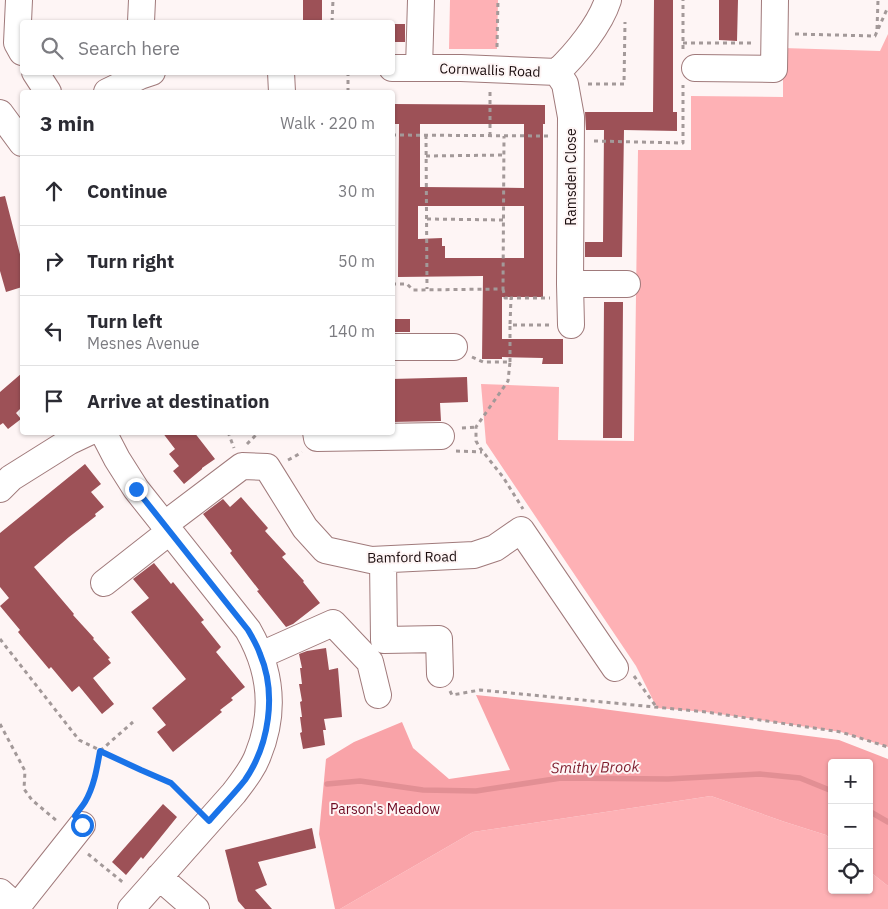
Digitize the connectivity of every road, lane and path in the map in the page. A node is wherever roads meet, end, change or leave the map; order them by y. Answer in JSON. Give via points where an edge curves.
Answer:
{"nodes":[{"id":1,"x":19,"y":0,"type":"edge"},
{"id":2,"x":142,"y":0,"type":"edge"},
{"id":3,"x":333,"y":0,"type":"edge"},
{"id":4,"x":421,"y":0,"type":"edge"},
{"id":5,"x":498,"y":0,"type":"edge"},
{"id":6,"x":683,"y":0,"type":"edge"},
{"id":7,"x":775,"y":0,"type":"edge"},
{"id":8,"x":878,"y":0,"type":"edge"},
{"id":9,"x":888,"y":8,"type":"edge"},
{"id":10,"x":616,"y":9,"type":"edge"},
{"id":11,"x":141,"y":20,"type":"edge"},
{"id":12,"x":332,"y":20,"type":"edge"},
{"id":13,"x":877,"y":32,"type":"junction"},
{"id":14,"x":774,"y":38,"type":"junction"},
{"id":15,"x":683,"y":43,"type":"junction"},
{"id":16,"x":20,"y":48,"type":"edge"},
{"id":17,"x":687,"y":66,"type":"junction"},
{"id":18,"x":395,"y":68,"type":"edge"},
{"id":19,"x":419,"y":68,"type":"junction"},
{"id":20,"x":494,"y":70,"type":"junction"},
{"id":21,"x":37,"y":75,"type":"edge"},
{"id":22,"x":142,"y":75,"type":"edge"},
{"id":23,"x":281,"y":75,"type":"edge"},
{"id":24,"x":348,"y":75,"type":"edge"},
{"id":25,"x":561,"y":78,"type":"junction"},
{"id":26,"x":47,"y":90,"type":"edge"},
{"id":27,"x":111,"y":90,"type":"edge"},
{"id":28,"x":282,"y":90,"type":"edge"},
{"id":29,"x":348,"y":90,"type":"edge"},
{"id":30,"x":0,"y":113,"type":"edge"},
{"id":31,"x":395,"y":135,"type":"edge"},
{"id":32,"x":426,"y":135,"type":"junction"},
{"id":33,"x":490,"y":136,"type":"junction"},
{"id":34,"x":504,"y":136,"type":"junction"},
{"id":35,"x":20,"y":138,"type":"edge"},
{"id":36,"x":570,"y":138,"type":"junction"},
{"id":37,"x":426,"y":156,"type":"junction"},
{"id":38,"x":504,"y":156,"type":"junction"},
{"id":39,"x":427,"y":219,"type":"junction"},
{"id":40,"x":504,"y":220,"type":"junction"},
{"id":41,"x":395,"y":284,"type":"edge"},
{"id":42,"x":627,"y":284,"type":"dead end"},
{"id":43,"x":503,"y":288,"type":"junction"},
{"id":44,"x":427,"y":289,"type":"junction"},
{"id":45,"x":570,"y":291,"type":"junction"},
{"id":46,"x":511,"y":298,"type":"junction"},
{"id":47,"x":510,"y":325,"type":"junction"},
{"id":48,"x":571,"y":325,"type":"joint"},
{"id":49,"x":395,"y":347,"type":"edge"},
{"id":50,"x":454,"y":347,"type":"joint"},
{"id":51,"x":510,"y":362,"type":"junction"},
{"id":52,"x":83,"y":435,"type":"edge"},
{"id":53,"x":105,"y":435,"type":"edge"},
{"id":54,"x":229,"y":435,"type":"edge"},
{"id":55,"x":317,"y":435,"type":"edge"},
{"id":56,"x":441,"y":436,"type":"dead end"},
{"id":57,"x":237,"y":455,"type":"dead end"},
{"id":58,"x":266,"y":467,"type":"junction"},
{"id":59,"x":4,"y":478,"type":"edge"},
{"id":60,"x":528,"y":516,"type":"dead end"},
{"id":61,"x":167,"y":528,"type":"junction"},
{"id":62,"x":383,"y":560,"type":"junction"},
{"id":63,"x":104,"y":583,"type":"dead end"},
{"id":64,"x":0,"y":639,"type":"edge"},
{"id":65,"x":261,"y":655,"type":"junction"},
{"id":66,"x":622,"y":669,"type":"joint"},
{"id":67,"x":440,"y":674,"type":"joint"},
{"id":68,"x":378,"y":695,"type":"dead end"},
{"id":69,"x":658,"y":708,"type":"junction"},
{"id":70,"x":132,"y":722,"type":"dead end"},
{"id":71,"x":888,"y":747,"type":"edge"},
{"id":72,"x":100,"y":751,"type":"junction"},
{"id":73,"x":209,"y":821,"type":"junction"},
{"id":74,"x":82,"y":825,"type":"joint"},
{"id":75,"x":158,"y":877,"type":"junction"},
{"id":76,"x":12,"y":903,"type":"edge"},
{"id":77,"x":131,"y":909,"type":"edge"},
{"id":78,"x":196,"y":909,"type":"edge"}],
"edges":[{"from":1,"to":16,"type":"street","via":[[17,43]]},
{"from":2,"to":11,"type":"street"},
{"from":3,"to":12,"type":"path"},
{"from":4,"to":19,"type":"street"},
{"from":5,"to":20,"type":"path"},
{"from":6,"to":15,"type":"path"},
{"from":7,"to":14,"type":"street"},
{"from":8,"to":13,"type":"path"},
{"from":9,"to":13,"type":"path"},
{"from":10,"to":25,"type":"street","name":"Cornwallis Road","via":[[600,19]]},
{"from":10,"to":25,"type":"path","via":[[624,84]]},
{"from":13,"to":14,"type":"path","via":[[875,36]]},
{"from":14,"to":15,"type":"path"},
{"from":14,"to":17,"type":"street","via":[[774,69]]},
{"from":15,"to":17,"type":"path"},
{"from":17,"to":36,"type":"path","via":[[683,143]]},
{"from":18,"to":19,"type":"street","name":"Cornwallis Road"},
{"from":19,"to":20,"type":"street","name":"Cornwallis Road"},
{"from":20,"to":25,"type":"street","name":"Cornwallis Road"},
{"from":20,"to":33,"type":"path"},
{"from":21,"to":26,"type":"street"},
{"from":22,"to":27,"type":"street"},
{"from":23,"to":28,"type":"street"},
{"from":24,"to":29,"type":"path"},
{"from":25,"to":36,"type":"street","name":"Ramsden Close","via":[[571,117]]},
{"from":30,"to":35,"type":"street"},
{"from":31,"to":32,"type":"path"},
{"from":32,"to":33,"type":"path"},
{"from":32,"to":37,"type":"path"},
{"from":33,"to":34,"type":"path"},
{"from":34,"to":36,"type":"path"},
{"from":34,"to":38,"type":"path"},
{"from":36,"to":45,"type":"street","name":"Ramsden Close"},
{"from":37,"to":38,"type":"path"},
{"from":37,"to":39,"type":"path"},
{"from":38,"to":40,"type":"path"},
{"from":39,"to":40,"type":"path"},
{"from":39,"to":44,"type":"path"},
{"from":40,"to":43,"type":"path"},
{"from":41,"to":44,"type":"path","via":[[407,284],[413,290]]},
{"from":42,"to":45,"type":"street"},
{"from":43,"to":44,"type":"path"},
{"from":43,"to":46,"type":"path","via":[[505,298]]},
{"from":45,"to":46,"type":"path"},
{"from":45,"to":48,"type":"street","name":"Ramsden Close"},
{"from":46,"to":47,"type":"path"},
{"from":47,"to":48,"type":"path"},
{"from":47,"to":51,"type":"path"},
{"from":49,"to":50,"type":"street"},
{"from":50,"to":51,"type":"path","via":[[483,362]]},
{"from":51,"to":60,"type":"path","via":[[508,381],[476,427],[476,441]]},
{"from":52,"to":59,"type":"street"},
{"from":53,"to":61,"type":"street","via":[[136,489]]},
{"from":54,"to":57,"type":"path"},
{"from":55,"to":56,"type":"street"},
{"from":55,"to":58,"type":"path","via":[[294,457]]},
{"from":58,"to":61,"type":"street","via":[[242,466]]},
{"from":58,"to":62,"type":"street","name":"Bamford Road","via":[[305,528],[325,550]]},
{"from":61,"to":63,"type":"street"},
{"from":61,"to":65,"type":"street","via":[[248,630]]},
{"from":62,"to":66,"type":"street","name":"Bamford Road","via":[[474,555],[495,548],[522,530]]},
{"from":62,"to":67,"type":"street","via":[[384,640],[439,639]]},
{"from":64,"to":72,"type":"path","via":[[79,740]]},
{"from":65,"to":68,"type":"street","via":[[333,624],[370,662]]},
{"from":65,"to":73,"type":"street","via":[[269,697],[264,737],[246,778]]},
{"from":66,"to":69,"type":"path"},
{"from":67,"to":69,"type":"path","via":[[452,695],[480,690]]},
{"from":69,"to":71,"type":"path","via":[[841,732]]},
{"from":70,"to":72,"type":"path"},
{"from":72,"to":73,"type":"path","via":[[171,783]]},
{"from":72,"to":74,"type":"path","via":[[90,792],[75,816]]},
{"from":73,"to":75,"type":"street"},
{"from":74,"to":76,"type":"street"},
{"from":75,"to":77,"type":"street"},
{"from":75,"to":78,"type":"street"}]}
